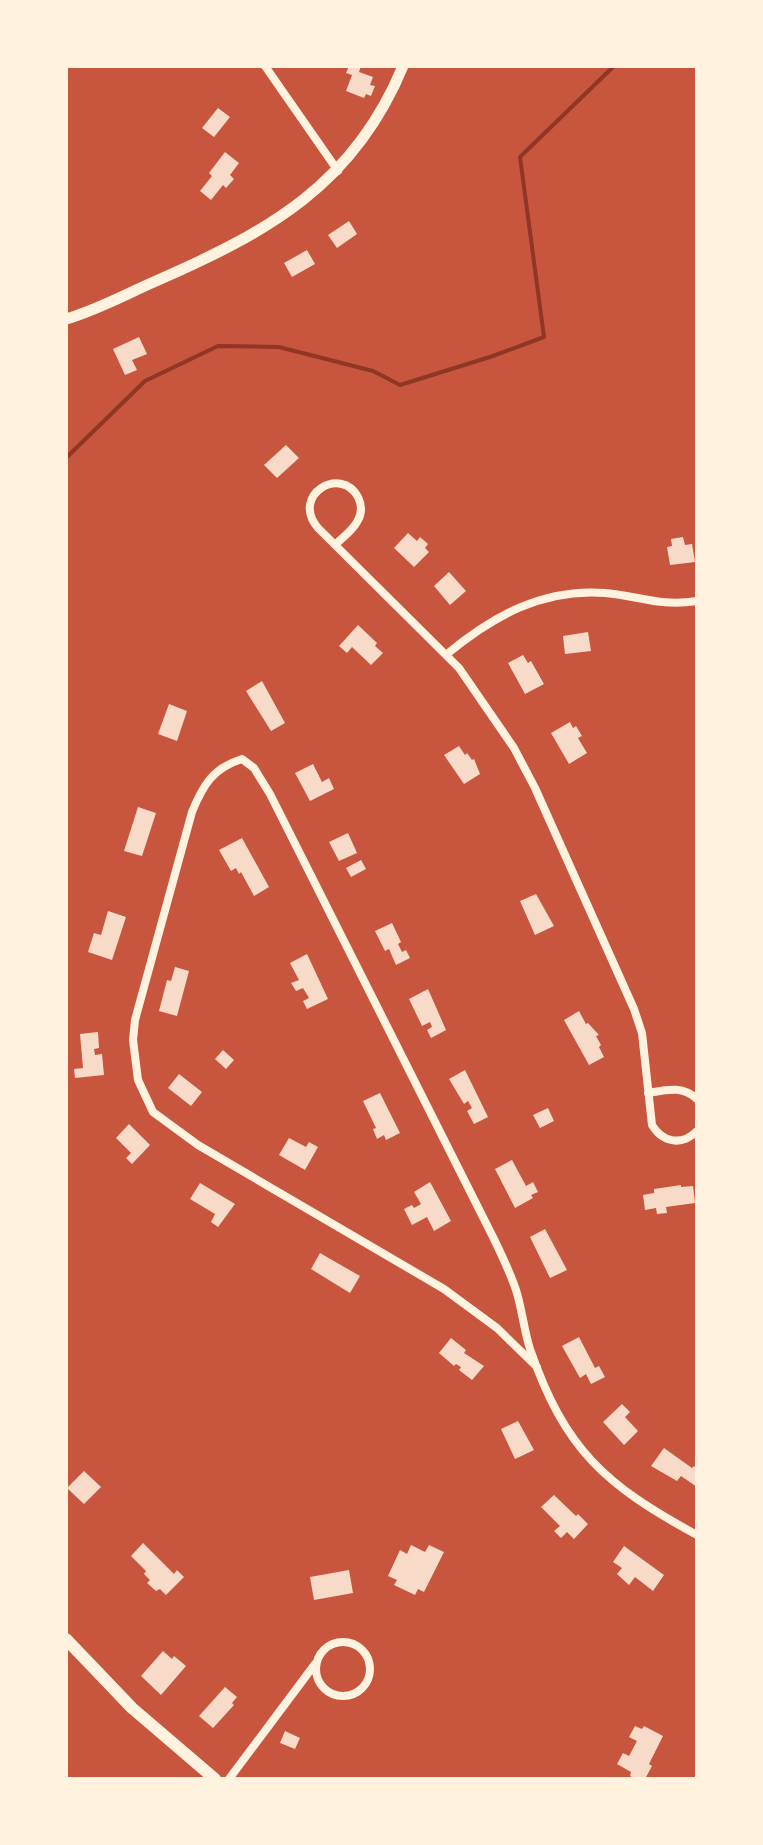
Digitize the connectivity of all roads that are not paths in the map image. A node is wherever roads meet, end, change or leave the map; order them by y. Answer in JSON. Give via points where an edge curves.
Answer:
{"nodes":[{"id":1,"x":265,"y":66,"type":"edge"},
{"id":2,"x":403,"y":66,"type":"edge"},
{"id":3,"x":338,"y":171,"type":"junction"},
{"id":4,"x":66,"y":319,"type":"edge"},
{"id":5,"x":335,"y":545,"type":"junction"},
{"id":6,"x":697,"y":601,"type":"edge"},
{"id":7,"x":447,"y":654,"type":"junction"},
{"id":8,"x":648,"y":1093,"type":"junction"},
{"id":9,"x":697,"y":1099,"type":"edge"},
{"id":10,"x":697,"y":1131,"type":"edge"},
{"id":11,"x":537,"y":1367,"type":"junction"},
{"id":12,"x":697,"y":1535,"type":"edge"},
{"id":13,"x":66,"y":1639,"type":"edge"},
{"id":14,"x":317,"y":1662,"type":"junction"},
{"id":15,"x":215,"y":1779,"type":"edge"},
{"id":16,"x":229,"y":1779,"type":"edge"}],
"edges":[{"from":1,"to":3,"type":"street"},
{"from":2,"to":3,"type":"street"},
{"from":3,"to":4,"type":"street","via":[[296,207],[248,236]]},
{"from":5,"to":5,"type":"street","via":[[314,524],[309,509],[315,493],[333,483],[354,491],[361,506],[357,522]]},
{"from":5,"to":7,"type":"street"},
{"from":6,"to":7,"type":"street","via":[[667,604],[606,593],[541,599],[500,616]]},
{"from":7,"to":8,"type":"street","via":[[483,700],[535,788],[634,1009]]},
{"from":8,"to":9,"type":"street","via":[[679,1089]]},
{"from":8,"to":10,"type":"street","via":[[652,1125],[662,1137],[682,1141]]},
{"from":11,"to":11,"type":"street","via":[[497,1328],[444,1289],[198,1145],[153,1112],[145,1097],[134,1061],[135,1020],[192,812],[223,764],[242,759],[270,794],[494,1239],[516,1290]]},
{"from":11,"to":12,"type":"street","via":[[552,1405],[585,1456],[623,1489]]},
{"from":13,"to":15,"type":"main road","via":[[132,1708]]},
{"from":14,"to":14,"type":"street","via":[[327,1647],[354,1643],[367,1655],[371,1673],[362,1689],[337,1696],[322,1687]]},
{"from":14,"to":16,"type":"street"}]}
